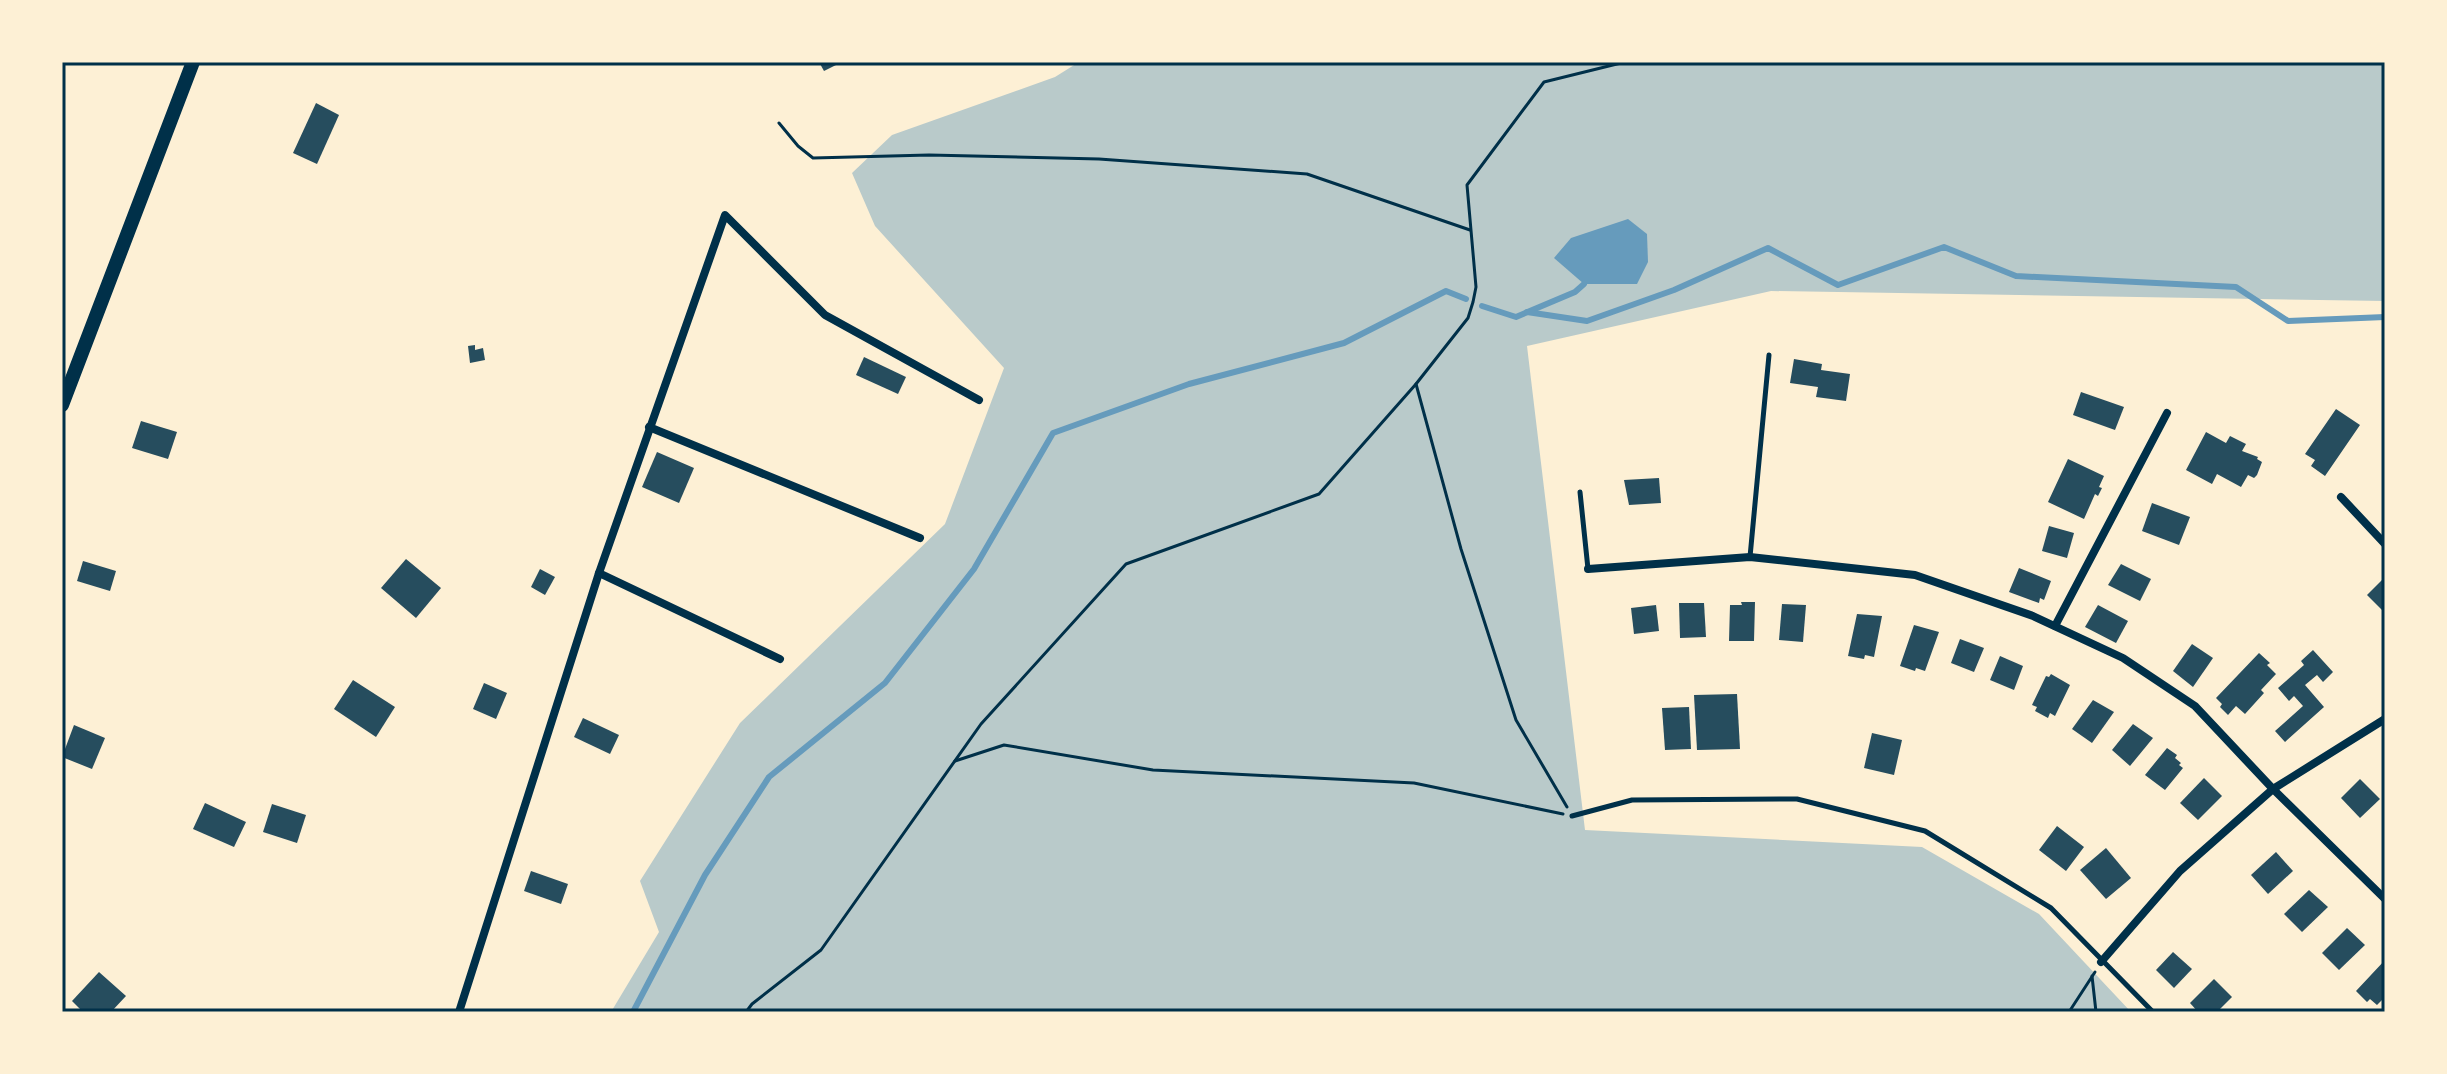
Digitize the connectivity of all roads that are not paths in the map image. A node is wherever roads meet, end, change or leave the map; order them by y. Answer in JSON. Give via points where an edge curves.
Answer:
{"nodes":[{"id":1,"x":193,"y":62,"type":"edge"},
{"id":2,"x":1769,"y":355,"type":"dead end"},
{"id":3,"x":979,"y":400,"type":"dead end"},
{"id":4,"x":62,"y":405,"type":"edge"},
{"id":5,"x":2167,"y":413,"type":"dead end"},
{"id":6,"x":649,"y":427,"type":"junction"},
{"id":7,"x":1580,"y":492,"type":"dead end"},
{"id":8,"x":2341,"y":497,"type":"dead end"},
{"id":9,"x":920,"y":538,"type":"dead end"},
{"id":10,"x":2385,"y":544,"type":"edge"},
{"id":11,"x":1750,"y":557,"type":"junction"},
{"id":12,"x":1588,"y":569,"type":"joint"},
{"id":13,"x":599,"y":573,"type":"junction"},
{"id":14,"x":2055,"y":626,"type":"junction"},
{"id":15,"x":780,"y":659,"type":"dead end"},
{"id":16,"x":2385,"y":719,"type":"edge"},
{"id":17,"x":2273,"y":789,"type":"junction"},
{"id":18,"x":1572,"y":816,"type":"road end"},
{"id":19,"x":2385,"y":899,"type":"edge"},
{"id":20,"x":2101,"y":962,"type":"junction"},
{"id":21,"x":459,"y":1012,"type":"edge"},
{"id":22,"x":2153,"y":1012,"type":"edge"}],
"edges":[{"from":1,"to":4,"type":"street"},
{"from":2,"to":11,"type":"lane"},
{"from":3,"to":6,"type":"street","via":[[825,315],[725,215]]},
{"from":5,"to":14,"type":"street"},
{"from":6,"to":9,"type":"street"},
{"from":6,"to":13,"type":"street"},
{"from":7,"to":12,"type":"lane"},
{"from":8,"to":10,"type":"street"},
{"from":11,"to":12,"type":"street"},
{"from":11,"to":14,"type":"street","via":[[1915,575]]},
{"from":13,"to":15,"type":"street"},
{"from":13,"to":21,"type":"street"},
{"from":14,"to":17,"type":"street","via":[[2123,658],[2195,706]]},
{"from":16,"to":17,"type":"street"},
{"from":17,"to":19,"type":"street"},
{"from":17,"to":20,"type":"street","via":[[2180,871]]},
{"from":18,"to":20,"type":"lane","via":[[1632,800],[1797,799],[1925,831],[2051,908]]},
{"from":20,"to":22,"type":"lane"}]}
